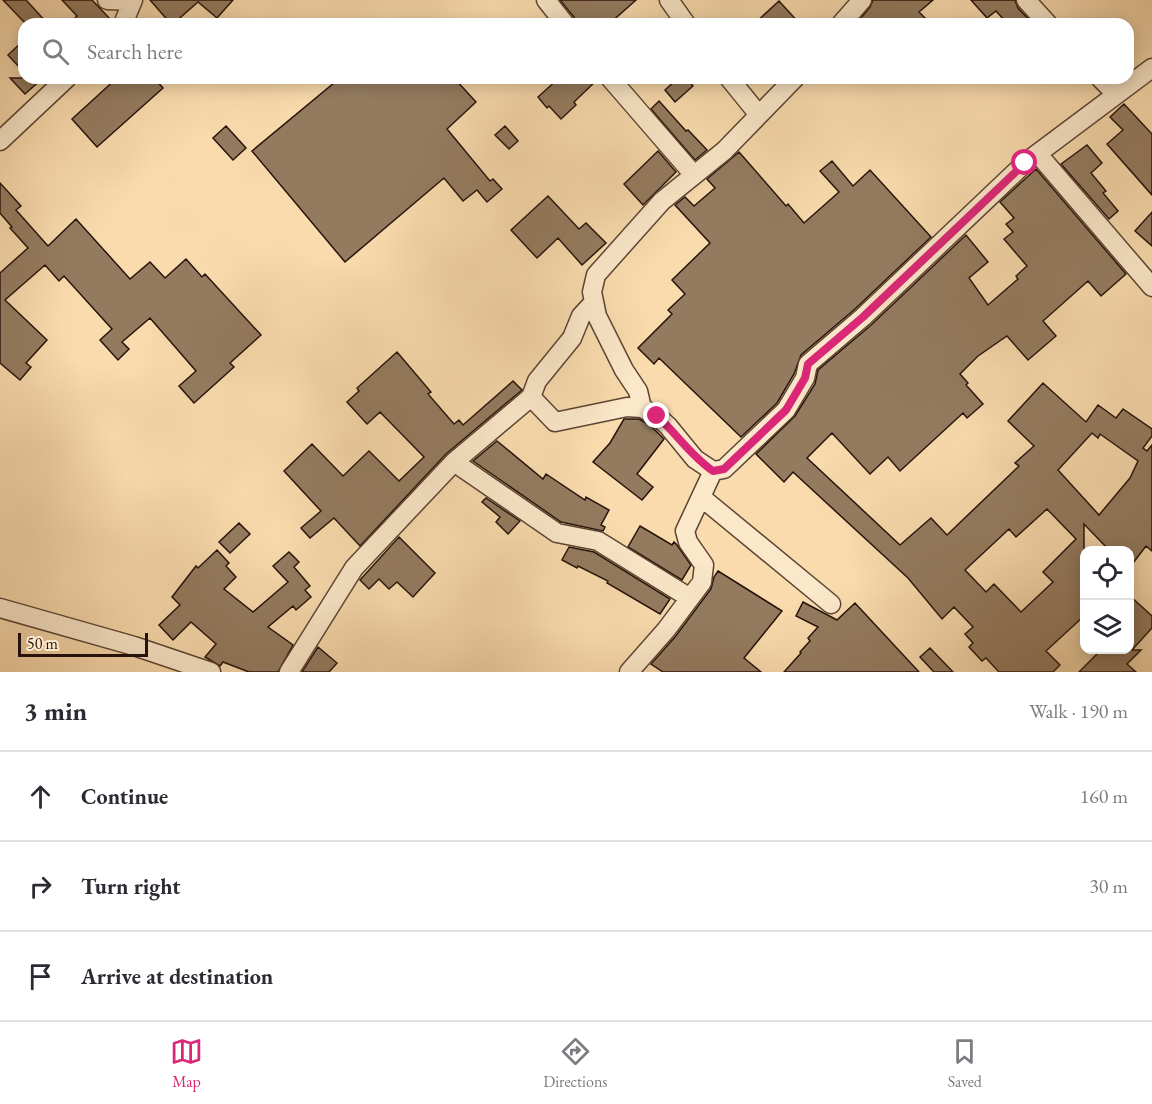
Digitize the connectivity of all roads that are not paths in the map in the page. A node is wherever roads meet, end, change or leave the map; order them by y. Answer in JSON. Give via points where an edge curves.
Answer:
{"nodes":[{"id":1,"x":107,"y":0,"type":"edge"},
{"id":2,"x":546,"y":0,"type":"edge"},
{"id":3,"x":669,"y":0,"type":"edge"},
{"id":4,"x":862,"y":0,"type":"edge"},
{"id":5,"x":1026,"y":0,"type":"edge"},
{"id":6,"x":133,"y":1,"type":"edge"},
{"id":7,"x":126,"y":18,"type":"edge"},
{"id":8,"x":561,"y":18,"type":"edge"},
{"id":9,"x":682,"y":18,"type":"edge"},
{"id":10,"x":846,"y":18,"type":"edge"},
{"id":11,"x":1042,"y":18,"type":"edge"},
{"id":12,"x":1152,"y":68,"type":"edge"},
{"id":13,"x":1134,"y":81,"type":"edge"},
{"id":14,"x":61,"y":84,"type":"edge"},
{"id":15,"x":615,"y":84,"type":"edge"},
{"id":16,"x":734,"y":84,"type":"edge"},
{"id":17,"x":789,"y":84,"type":"edge"},
{"id":18,"x":1106,"y":84,"type":"edge"},
{"id":19,"x":1130,"y":84,"type":"edge"},
{"id":20,"x":1116,"y":94,"type":"junction"},
{"id":21,"x":759,"y":116,"type":"junction"},
{"id":22,"x":0,"y":141,"type":"edge"},
{"id":23,"x":1038,"y":154,"type":"junction"},
{"id":24,"x":694,"y":176,"type":"junction"},
{"id":25,"x":1152,"y":287,"type":"edge"},
{"id":26,"x":594,"y":303,"type":"junction"},
{"id":27,"x":531,"y":397,"type":"junction"},
{"id":28,"x":642,"y":408,"type":"junction"},
{"id":29,"x":454,"y":462,"type":"junction"},
{"id":30,"x":713,"y":471,"type":"junction"},
{"id":31,"x":701,"y":497,"type":"junction"},
{"id":32,"x":690,"y":598,"type":"junction"},
{"id":33,"x":831,"y":604,"type":"dead end"},
{"id":34,"x":0,"y":608,"type":"edge"},
{"id":35,"x":211,"y":672,"type":"edge"},
{"id":36,"x":289,"y":672,"type":"edge"},
{"id":37,"x":629,"y":672,"type":"edge"}],
"edges":[{"from":1,"to":6,"type":"street"},
{"from":2,"to":8,"type":"street"},
{"from":3,"to":9,"type":"street"},
{"from":4,"to":10,"type":"street"},
{"from":5,"to":11,"type":"street"},
{"from":6,"to":7,"type":"street"},
{"from":12,"to":13,"type":"street"},
{"from":14,"to":22,"type":"street"},
{"from":15,"to":24,"type":"street"},
{"from":16,"to":21,"type":"street"},
{"from":17,"to":21,"type":"street"},
{"from":18,"to":20,"type":"street"},
{"from":19,"to":20,"type":"street"},
{"from":20,"to":23,"type":"street"},
{"from":21,"to":24,"type":"street"},
{"from":23,"to":25,"type":"street"},
{"from":23,"to":30,"type":"street","via":[[808,364],[805,378],[786,410],[724,469]]},
{"from":24,"to":26,"type":"street","via":[[662,201],[596,275]]},
{"from":26,"to":27,"type":"street","via":[[537,381]]},
{"from":26,"to":28,"type":"street","via":[[606,336],[638,391]]},
{"from":27,"to":28,"type":"street","via":[[555,422],[627,407]]},
{"from":27,"to":29,"type":"street"},
{"from":28,"to":30,"type":"street","via":[[657,416],[695,459]]},
{"from":29,"to":32,"type":"street","via":[[557,532],[598,541]]},
{"from":29,"to":36,"type":"street","via":[[354,568]]},
{"from":30,"to":31,"type":"street"},
{"from":31,"to":32,"type":"street","via":[[685,531],[704,565],[702,582]]},
{"from":31,"to":33,"type":"street"},
{"from":32,"to":37,"type":"street"},
{"from":34,"to":35,"type":"street"}]}
